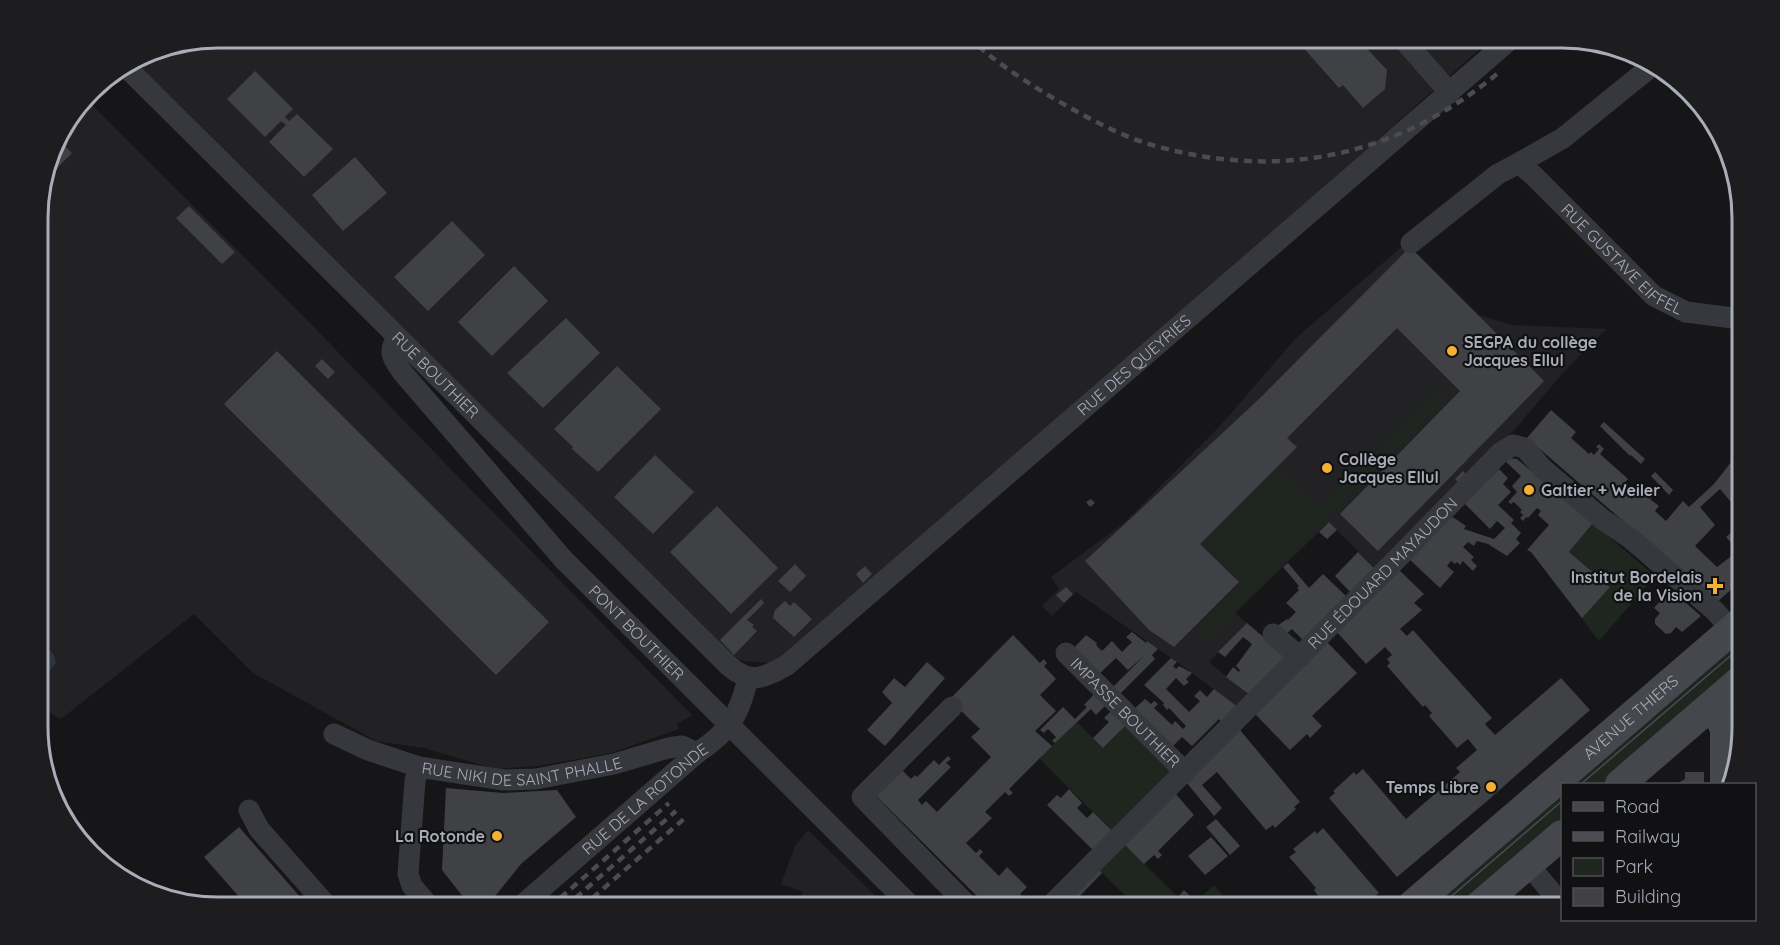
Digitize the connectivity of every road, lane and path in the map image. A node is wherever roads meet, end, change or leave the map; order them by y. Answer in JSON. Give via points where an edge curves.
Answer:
{"nodes":[{"id":1,"x":1410,"y":48,"type":"edge"},
{"id":2,"x":1502,"y":48,"type":"edge"},
{"id":3,"x":1646,"y":71,"type":"edge"},
{"id":4,"x":131,"y":72,"type":"edge"},
{"id":5,"x":1450,"y":93,"type":"junction"},
{"id":6,"x":1518,"y":163,"type":"junction"},
{"id":7,"x":1411,"y":243,"type":"dead end"},
{"id":8,"x":1732,"y":318,"type":"edge"},
{"id":9,"x":399,"y":338,"type":"junction"},
{"id":10,"x":1732,"y":623,"type":"edge"},
{"id":11,"x":1732,"y":630,"type":"edge"},
{"id":12,"x":1273,"y":634,"type":"dead end"},
{"id":13,"x":1065,"y":653,"type":"dead end"},
{"id":14,"x":1300,"y":657,"type":"junction"},
{"id":15,"x":748,"y":678,"type":"junction"},
{"id":16,"x":1732,"y":688,"type":"edge"},
{"id":17,"x":952,"y":707,"type":"dead end"},
{"id":18,"x":1710,"y":707,"type":"junction"},
{"id":19,"x":334,"y":734,"type":"dead end"},
{"id":20,"x":697,"y":753,"type":"junction"},
{"id":21,"x":419,"y":767,"type":"junction"},
{"id":22,"x":1185,"y":772,"type":"junction"},
{"id":23,"x":1725,"y":775,"type":"edge"},
{"id":24,"x":1621,"y":783,"type":"edge"},
{"id":25,"x":249,"y":810,"type":"dead end"},
{"id":26,"x":1561,"y":837,"type":"edge"},
{"id":27,"x":1528,"y":864,"type":"junction"},
{"id":28,"x":318,"y":897,"type":"edge"},
{"id":29,"x":421,"y":897,"type":"edge"},
{"id":30,"x":531,"y":897,"type":"edge"},
{"id":31,"x":902,"y":897,"type":"edge"},
{"id":32,"x":959,"y":897,"type":"edge"},
{"id":33,"x":1059,"y":897,"type":"edge"},
{"id":34,"x":1422,"y":897,"type":"edge"},
{"id":35,"x":1490,"y":897,"type":"edge"},
{"id":36,"x":1556,"y":897,"type":"edge"}],
"edges":[{"from":1,"to":5,"type":"street"},
{"from":2,"to":5,"type":"street","name":"RUE DES QUEYRIES"},
{"from":3,"to":6,"type":"street","via":[[1563,138]]},
{"from":4,"to":9,"type":"street","name":"RUE BOUTHIER"},
{"from":5,"to":15,"type":"street","name":"RUE DES QUEYRIES","via":[[787,665],[760,678]]},
{"from":6,"to":7,"type":"street","via":[[1498,174]]},
{"from":6,"to":8,"type":"street","name":"RUE GUSTAVE EIFFEL","via":[[1654,297],[1686,312]]},
{"from":9,"to":15,"type":"street","name":"RUE BOUTHIER","via":[[729,666]]},
{"from":9,"to":31,"type":"street","name":"PONT BOUTHIER","bridge":true,"via":[[391,350],[398,366],[563,559]]},
{"from":10,"to":14,"type":"street","name":"RUE ÉDOUARD MAYAUDON","via":[[1602,519],[1542,468],[1525,448],[1513,445],[1500,453]]},
{"from":11,"to":34,"type":"street","name":"AVENUE THIERS"},
{"from":12,"to":14,"type":"street"},
{"from":13,"to":22,"type":"street","name":"IMPASSE BOUTHIER"},
{"from":14,"to":22,"type":"street","name":"RUE ÉDOUARD MAYAUDON"},
{"from":15,"to":20,"type":"street","name":"RUE DE LA ROTONDE","via":[[736,715],[718,739]]},
{"from":16,"to":18,"type":"street"},
{"from":17,"to":32,"type":"street","via":[[862,797]]},
{"from":18,"to":23,"type":"street","via":[[1725,729]]},
{"from":18,"to":24,"type":"street"},
{"from":19,"to":21,"type":"street"},
{"from":20,"to":21,"type":"street","name":"RUE NIKI DE SAINT PHALLE","via":[[682,746],[668,748],[614,764],[536,779],[504,780]]},
{"from":20,"to":30,"type":"street","name":"RUE DE LA ROTONDE"},
{"from":21,"to":29,"type":"street","name":"RUE NIKI DE SAINT PHALLE","via":[[408,874]]},
{"from":22,"to":33,"type":"street","name":"RUE ÉDOUARD MAYAUDON"},
{"from":25,"to":28,"type":"street","via":[[259,829]]},
{"from":26,"to":27,"type":"street"},
{"from":27,"to":35,"type":"street"},
{"from":27,"to":36,"type":"street"}]}
